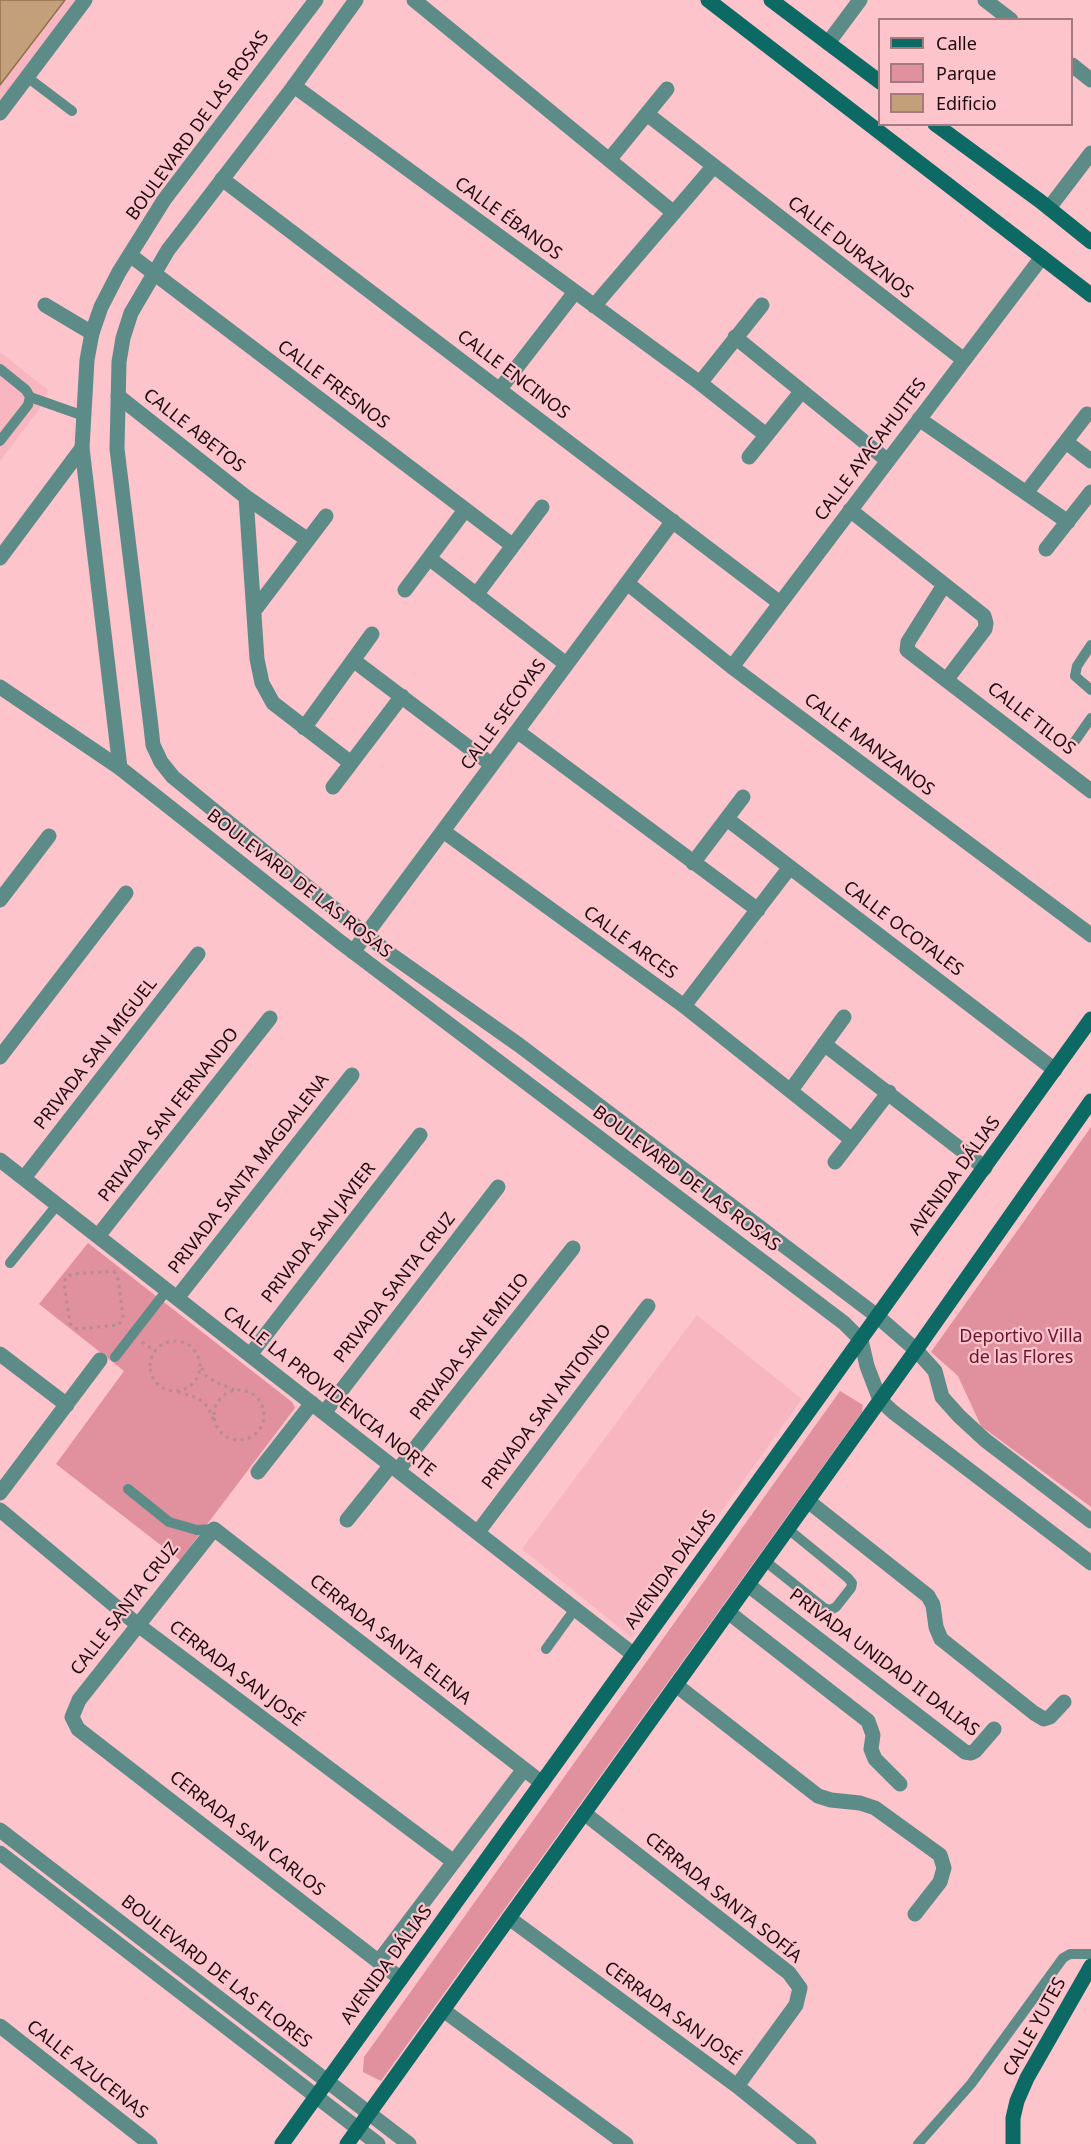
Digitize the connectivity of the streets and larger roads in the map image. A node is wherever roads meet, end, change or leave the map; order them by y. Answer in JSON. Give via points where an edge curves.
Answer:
{"nodes":[{"id":1,"x":85,"y":0,"type":"edge"},
{"id":2,"x":316,"y":0,"type":"edge"},
{"id":3,"x":356,"y":0,"type":"edge"},
{"id":4,"x":414,"y":0,"type":"edge"},
{"id":5,"x":708,"y":0,"type":"edge"},
{"id":6,"x":771,"y":0,"type":"edge"},
{"id":7,"x":860,"y":0,"type":"edge"},
{"id":8,"x":985,"y":0,"type":"edge"},
{"id":9,"x":1008,"y":18,"type":"edge"},
{"id":10,"x":828,"y":43,"type":"junction"},
{"id":11,"x":1073,"y":66,"type":"edge"},
{"id":12,"x":1091,"y":80,"type":"edge"},
{"id":13,"x":878,"y":81,"type":"edge"},
{"id":14,"x":294,"y":86,"type":"junction"},
{"id":15,"x":667,"y":89,"type":"dead end"},
{"id":16,"x":0,"y":113,"type":"edge"},
{"id":17,"x":647,"y":114,"type":"junction"},
{"id":18,"x":938,"y":126,"type":"edge"},
{"id":19,"x":1091,"y":153,"type":"edge"},
{"id":20,"x":609,"y":160,"type":"junction"},
{"id":21,"x":713,"y":167,"type":"junction"},
{"id":22,"x":222,"y":179,"type":"junction"},
{"id":23,"x":1049,"y":208,"type":"junction"},
{"id":24,"x":674,"y":213,"type":"junction"},
{"id":25,"x":1091,"y":242,"type":"edge"},
{"id":26,"x":130,"y":255,"type":"junction"},
{"id":27,"x":1042,"y":257,"type":"junction"},
{"id":28,"x":154,"y":273,"type":"junction"},
{"id":29,"x":575,"y":292,"type":"junction"},
{"id":30,"x":1091,"y":295,"type":"edge"},
{"id":31,"x":45,"y":305,"type":"dead end"},
{"id":32,"x":762,"y":305,"type":"dead end"},
{"id":33,"x":594,"y":306,"type":"junction"},
{"id":34,"x":92,"y":333,"type":"junction"},
{"id":35,"x":735,"y":337,"type":"junction"},
{"id":36,"x":964,"y":360,"type":"junction"},
{"id":37,"x":700,"y":383,"type":"junction"},
{"id":38,"x":500,"y":389,"type":"junction"},
{"id":39,"x":801,"y":392,"type":"junction"},
{"id":40,"x":118,"y":396,"type":"junction"},
{"id":41,"x":1088,"y":414,"type":"dead end"},
{"id":42,"x":919,"y":419,"type":"junction"},
{"id":43,"x":766,"y":435,"type":"junction"},
{"id":44,"x":1066,"y":442,"type":"junction"},
{"id":45,"x":82,"y":448,"type":"junction"},
{"id":46,"x":749,"y":457,"type":"dead end"},
{"id":47,"x":888,"y":461,"type":"junction"},
{"id":48,"x":1091,"y":461,"type":"edge"},
{"id":49,"x":1091,"y":492,"type":"edge"},
{"id":50,"x":1026,"y":493,"type":"junction"},
{"id":51,"x":246,"y":497,"type":"junction"},
{"id":52,"x":542,"y":507,"type":"dead end"},
{"id":53,"x":465,"y":510,"type":"junction"},
{"id":54,"x":850,"y":510,"type":"junction"},
{"id":55,"x":326,"y":516,"type":"dead end"},
{"id":56,"x":673,"y":521,"type":"junction"},
{"id":57,"x":1068,"y":522,"type":"junction"},
{"id":58,"x":308,"y":540,"type":"junction"},
{"id":59,"x":512,"y":545,"type":"junction"},
{"id":60,"x":1046,"y":549,"type":"dead end"},
{"id":61,"x":0,"y":558,"type":"edge"},
{"id":62,"x":429,"y":558,"type":"junction"},
{"id":63,"x":627,"y":583,"type":"junction"},
{"id":64,"x":944,"y":585,"type":"junction"},
{"id":65,"x":405,"y":590,"type":"dead end"},
{"id":66,"x":476,"y":595,"type":"junction"},
{"id":67,"x":780,"y":603,"type":"junction"},
{"id":68,"x":254,"y":610,"type":"junction"},
{"id":69,"x":372,"y":634,"type":"dead end"},
{"id":70,"x":353,"y":660,"type":"junction"},
{"id":71,"x":567,"y":664,"type":"junction"},
{"id":72,"x":732,"y":667,"type":"junction"},
{"id":73,"x":947,"y":679,"type":"junction"},
{"id":74,"x":0,"y":687,"type":"edge"},
{"id":75,"x":402,"y":696,"type":"junction"},
{"id":76,"x":304,"y":728,"type":"junction"},
{"id":77,"x":517,"y":731,"type":"junction"},
{"id":78,"x":351,"y":763,"type":"junction"},
{"id":79,"x":492,"y":765,"type":"junction"},
{"id":80,"x":120,"y":768,"type":"junction"},
{"id":81,"x":333,"y":787,"type":"dead end"},
{"id":82,"x":1091,"y":791,"type":"edge"},
{"id":83,"x":743,"y":796,"type":"dead end"},
{"id":84,"x":727,"y":819,"type":"junction"},
{"id":85,"x":443,"y":831,"type":"junction"},
{"id":86,"x":49,"y":836,"type":"dead end"},
{"id":87,"x":693,"y":863,"type":"junction"},
{"id":88,"x":790,"y":867,"type":"junction"},
{"id":89,"x":126,"y":893,"type":"dead end"},
{"id":90,"x":0,"y":900,"type":"edge"},
{"id":91,"x":758,"y":910,"type":"junction"},
{"id":92,"x":367,"y":933,"type":"junction"},
{"id":93,"x":1091,"y":935,"type":"edge"},
{"id":94,"x":353,"y":952,"type":"junction"},
{"id":95,"x":198,"y":954,"type":"dead end"},
{"id":96,"x":684,"y":1006,"type":"junction"},
{"id":97,"x":844,"y":1017,"type":"dead end"},
{"id":98,"x":270,"y":1018,"type":"dead end"},
{"id":99,"x":1091,"y":1019,"type":"edge"},
{"id":100,"x":825,"y":1044,"type":"junction"},
{"id":101,"x":0,"y":1057,"type":"edge"},
{"id":102,"x":1055,"y":1070,"type":"junction"},
{"id":103,"x":352,"y":1075,"type":"dead end"},
{"id":104,"x":791,"y":1090,"type":"junction"},
{"id":105,"x":890,"y":1092,"type":"junction"},
{"id":106,"x":1091,"y":1101,"type":"edge"},
{"id":107,"x":420,"y":1136,"type":"dead end"},
{"id":108,"x":852,"y":1140,"type":"junction"},
{"id":109,"x":0,"y":1160,"type":"edge"},
{"id":110,"x":835,"y":1162,"type":"dead end"},
{"id":111,"x":985,"y":1168,"type":"junction"},
{"id":112,"x":24,"y":1178,"type":"junction"},
{"id":113,"x":498,"y":1187,"type":"dead end"},
{"id":114,"x":98,"y":1236,"type":"junction"},
{"id":115,"x":573,"y":1248,"type":"dead end"},
{"id":116,"x":172,"y":1294,"type":"junction"},
{"id":117,"x":648,"y":1306,"type":"dead end"},
{"id":118,"x":877,"y":1316,"type":"junction"},
{"id":119,"x":861,"y":1340,"type":"junction"},
{"id":120,"x":916,"y":1350,"type":"junction"},
{"id":121,"x":0,"y":1354,"type":"edge"},
{"id":122,"x":250,"y":1355,"type":"junction"},
{"id":123,"x":107,"y":1359,"type":"road end"},
{"id":124,"x":880,"y":1400,"type":"junction"},
{"id":125,"x":67,"y":1405,"type":"junction"},
{"id":126,"x":318,"y":1408,"type":"junction"},
{"id":127,"x":394,"y":1468,"type":"junction"},
{"id":128,"x":258,"y":1472,"type":"dead end"},
{"id":129,"x":0,"y":1493,"type":"edge"},
{"id":130,"x":808,"y":1501,"type":"junction"},
{"id":131,"x":0,"y":1510,"type":"edge"},
{"id":132,"x":347,"y":1520,"type":"dead end"},
{"id":133,"x":1091,"y":1521,"type":"edge"},
{"id":134,"x":214,"y":1528,"type":"joint"},
{"id":135,"x":478,"y":1532,"type":"junction"},
{"id":136,"x":1091,"y":1563,"type":"edge"},
{"id":137,"x":747,"y":1585,"type":"junction"},
{"id":138,"x":728,"y":1612,"type":"junction"},
{"id":139,"x":138,"y":1625,"type":"junction"},
{"id":140,"x":634,"y":1655,"type":"junction"},
{"id":141,"x":676,"y":1685,"type":"junction"},
{"id":142,"x":1064,"y":1702,"type":"dead end"},
{"id":143,"x":72,"y":1717,"type":"joint"},
{"id":144,"x":993,"y":1730,"type":"dead end"},
{"id":145,"x":524,"y":1768,"type":"junction"},
{"id":146,"x":542,"y":1783,"type":"junction"},
{"id":147,"x":900,"y":1784,"type":"dead end"},
{"id":148,"x":584,"y":1813,"type":"junction"},
{"id":149,"x":0,"y":1830,"type":"edge"},
{"id":150,"x":0,"y":1853,"type":"edge"},
{"id":151,"x":453,"y":1862,"type":"junction"},
{"id":152,"x":915,"y":1914,"type":"dead end"},
{"id":153,"x":509,"y":1918,"type":"junction"},
{"id":154,"x":379,"y":1961,"type":"junction"},
{"id":155,"x":1091,"y":1966,"type":"edge"},
{"id":156,"x":401,"y":1978,"type":"junction"},
{"id":157,"x":443,"y":2010,"type":"junction"},
{"id":158,"x":0,"y":2026,"type":"edge"},
{"id":159,"x":327,"y":2082,"type":"junction"},
{"id":160,"x":737,"y":2086,"type":"junction"},
{"id":161,"x":316,"y":2097,"type":"junction"},
{"id":162,"x":369,"y":2113,"type":"junction"},
{"id":163,"x":358,"y":2129,"type":"junction"},
{"id":164,"x":150,"y":2144,"type":"edge"},
{"id":165,"x":282,"y":2144,"type":"edge"},
{"id":166,"x":347,"y":2144,"type":"edge"},
{"id":167,"x":378,"y":2144,"type":"edge"},
{"id":168,"x":409,"y":2144,"type":"edge"},
{"id":169,"x":626,"y":2144,"type":"edge"},
{"id":170,"x":809,"y":2144,"type":"edge"},
{"id":171,"x":1013,"y":2144,"type":"edge"}],
"edges":[{"from":1,"to":16,"type":"street"},
{"from":2,"to":26,"type":"street","name":"BOULEVARD DE LAS ROSAS","via":[[164,200]]},
{"from":3,"to":14,"type":"street","name":"BOULEVARD DE LAS ROSAS"},
{"from":4,"to":20,"type":"street"},
{"from":5,"to":27,"type":"main road"},
{"from":6,"to":10,"type":"main road"},
{"from":7,"to":10,"type":"street"},
{"from":8,"to":9,"type":"street"},
{"from":10,"to":13,"type":"main road"},
{"from":11,"to":12,"type":"street"},
{"from":14,"to":22,"type":"street","name":"BOULEVARD DE LAS ROSAS"},
{"from":14,"to":29,"type":"street","name":"CALLE ÉBANOS"},
{"from":15,"to":17,"type":"street"},
{"from":17,"to":20,"type":"street"},
{"from":17,"to":21,"type":"street","name":"CALLE DURAZNOS"},
{"from":18,"to":23,"type":"main road"},
{"from":19,"to":23,"type":"street"},
{"from":20,"to":24,"type":"street"},
{"from":21,"to":24,"type":"street"},
{"from":21,"to":36,"type":"street","name":"CALLE DURAZNOS"},
{"from":22,"to":28,"type":"street","name":"BOULEVARD DE LAS ROSAS"},
{"from":22,"to":38,"type":"street","name":"CALLE ENCINOS"},
{"from":23,"to":25,"type":"main road"},
{"from":24,"to":33,"type":"street"},
{"from":26,"to":28,"type":"street","name":"CALLE FRESNOS"},
{"from":26,"to":34,"type":"street","name":"BOULEVARD DE LAS ROSAS","via":[[101,307]]},
{"from":27,"to":30,"type":"main road"},
{"from":27,"to":36,"type":"street","name":"CALLE AYACAHUITES"},
{"from":28,"to":40,"type":"street","name":"BOULEVARD DE LAS ROSAS","via":[[131,313],[123,338]]},
{"from":28,"to":53,"type":"street","name":"CALLE FRESNOS"},
{"from":29,"to":33,"type":"street","name":"CALLE ÉBANOS"},
{"from":29,"to":38,"type":"street"},
{"from":31,"to":34,"type":"street"},
{"from":32,"to":35,"type":"street"},
{"from":33,"to":37,"type":"street","name":"CALLE ÉBANOS"},
{"from":34,"to":45,"type":"street","name":"BOULEVARD DE LAS ROSAS"},
{"from":35,"to":37,"type":"street"},
{"from":35,"to":39,"type":"street"},
{"from":36,"to":42,"type":"street","name":"CALLE AYACAHUITES"},
{"from":37,"to":43,"type":"street","name":"CALLE ÉBANOS"},
{"from":38,"to":56,"type":"street","name":"CALLE ENCINOS"},
{"from":39,"to":43,"type":"street"},
{"from":39,"to":47,"type":"street"},
{"from":40,"to":51,"type":"street","name":"CALLE ABETOS"},
{"from":40,"to":92,"type":"street","name":"BOULEVARD DE LAS ROSAS","via":[[117,449],[134,602],[153,745],[160,762],[173,777]]},
{"from":41,"to":44,"type":"street"},
{"from":42,"to":47,"type":"street","name":"CALLE AYACAHUITES"},
{"from":42,"to":50,"type":"street"},
{"from":43,"to":46,"type":"street"},
{"from":44,"to":48,"type":"street"},
{"from":44,"to":50,"type":"street"},
{"from":45,"to":61,"type":"street"},
{"from":45,"to":80,"type":"street","name":"BOULEVARD DE LAS ROSAS"},
{"from":47,"to":54,"type":"street","name":"CALLE AYACAHUITES"},
{"from":49,"to":57,"type":"street"},
{"from":50,"to":57,"type":"street"},
{"from":51,"to":58,"type":"street","name":"CALLE ABETOS"},
{"from":51,"to":68,"type":"street","name":"CALLE ABETOS"},
{"from":52,"to":59,"type":"street"},
{"from":53,"to":59,"type":"street","name":"CALLE FRESNOS"},
{"from":53,"to":62,"type":"street"},
{"from":54,"to":64,"type":"street"},
{"from":54,"to":67,"type":"street","name":"CALLE AYACAHUITES"},
{"from":55,"to":58,"type":"street"},
{"from":56,"to":63,"type":"street","name":"CALLE SECOYAS"},
{"from":56,"to":67,"type":"street","name":"CALLE ENCINOS"},
{"from":57,"to":60,"type":"street"},
{"from":58,"to":68,"type":"street"},
{"from":59,"to":66,"type":"street"},
{"from":62,"to":65,"type":"street"},
{"from":62,"to":66,"type":"street"},
{"from":63,"to":71,"type":"street","name":"CALLE SECOYAS"},
{"from":63,"to":72,"type":"street","name":"CALLE MANZANOS"},
{"from":64,"to":73,"type":"street","name":"CALLE TILOS","via":[[908,642],[907,650]]},
{"from":64,"to":73,"type":"street","via":[[984,616],[986,623]]},
{"from":66,"to":71,"type":"street"},
{"from":67,"to":72,"type":"street","name":"CALLE AYACAHUITES"},
{"from":68,"to":76,"type":"street","name":"CALLE ABETOS","via":[[262,683],[273,703]]},
{"from":69,"to":70,"type":"street"},
{"from":70,"to":75,"type":"street"},
{"from":70,"to":76,"type":"street"},
{"from":71,"to":77,"type":"street","name":"CALLE SECOYAS"},
{"from":72,"to":93,"type":"street","name":"CALLE MANZANOS"},
{"from":73,"to":82,"type":"street","name":"CALLE TILOS"},
{"from":74,"to":80,"type":"street"},
{"from":75,"to":78,"type":"street"},
{"from":75,"to":79,"type":"street"},
{"from":76,"to":78,"type":"street","name":"CALLE ABETOS"},
{"from":77,"to":79,"type":"street","name":"CALLE SECOYAS"},
{"from":77,"to":87,"type":"street"},
{"from":78,"to":81,"type":"street"},
{"from":79,"to":85,"type":"street","name":"CALLE SECOYAS"},
{"from":80,"to":94,"type":"street","name":"BOULEVARD DE LAS ROSAS"},
{"from":83,"to":84,"type":"street"},
{"from":84,"to":87,"type":"street"},
{"from":84,"to":88,"type":"street","name":"CALLE OCOTALES"},
{"from":85,"to":92,"type":"street","name":"CALLE SECOYAS"},
{"from":85,"to":96,"type":"street","name":"CALLE ARCES"},
{"from":86,"to":90,"type":"street"},
{"from":87,"to":91,"type":"street"},
{"from":88,"to":91,"type":"street"},
{"from":88,"to":102,"type":"street","name":"CALLE OCOTALES"},
{"from":89,"to":101,"type":"street"},
{"from":91,"to":96,"type":"street"},
{"from":92,"to":94,"type":"street","name":"CALLE SECOYAS"},
{"from":92,"to":118,"type":"street","name":"BOULEVARD DE LAS ROSAS"},
{"from":94,"to":119,"type":"street","name":"BOULEVARD DE LAS ROSAS","via":[[844,1323]]},
{"from":95,"to":112,"type":"street","name":"PRIVADA SAN MIGUEL"},
{"from":96,"to":104,"type":"street","name":"CALLE ARCES"},
{"from":97,"to":100,"type":"street"},
{"from":98,"to":114,"type":"street","name":"PRIVADA SAN FERNANDO"},
{"from":99,"to":102,"type":"main road","name":"AVENIDA DÁLIAS"},
{"from":100,"to":104,"type":"street"},
{"from":100,"to":105,"type":"street"},
{"from":102,"to":111,"type":"main road","name":"AVENIDA DÁLIAS"},
{"from":103,"to":116,"type":"street","name":"PRIVADA SANTA MAGDALENA"},
{"from":104,"to":108,"type":"street","name":"CALLE ARCES"},
{"from":105,"to":108,"type":"street"},
{"from":105,"to":111,"type":"street"},
{"from":106,"to":120,"type":"main road"},
{"from":107,"to":122,"type":"street","name":"PRIVADA SAN JAVIER"},
{"from":108,"to":110,"type":"street"},
{"from":109,"to":112,"type":"street","name":"CALLE LA PROVIDENCIA NORTE"},
{"from":111,"to":118,"type":"main road","name":"AVENIDA DÁLIAS"},
{"from":112,"to":114,"type":"street","name":"CALLE LA PROVIDENCIA NORTE"},
{"from":113,"to":126,"type":"street","name":"PRIVADA SANTA CRUZ"},
{"from":114,"to":116,"type":"street","name":"CALLE LA PROVIDENCIA NORTE"},
{"from":115,"to":127,"type":"street","name":"PRIVADA SAN EMILIO"},
{"from":116,"to":122,"type":"street","name":"CALLE LA PROVIDENCIA NORTE"},
{"from":117,"to":135,"type":"street","name":"PRIVADA SAN ANTONIO"},
{"from":118,"to":119,"type":"main road","name":"AVENIDA DÁLIAS"},
{"from":118,"to":120,"type":"street","name":"BOULEVARD DE LAS ROSAS"},
{"from":119,"to":124,"type":"street"},
{"from":119,"to":140,"type":"main road","name":"AVENIDA DÁLIAS"},
{"from":120,"to":124,"type":"main road"},
{"from":120,"to":133,"type":"street","name":"BOULEVARD DE LAS ROSAS","via":[[935,1371],[942,1397],[959,1416]]},
{"from":121,"to":125,"type":"street"},
{"from":122,"to":126,"type":"street","name":"CALLE LA PROVIDENCIA NORTE"},
{"from":123,"to":125,"type":"street"},
{"from":124,"to":130,"type":"main road"},
{"from":124,"to":136,"type":"street"},
{"from":125,"to":129,"type":"street"},
{"from":126,"to":127,"type":"street","name":"CALLE LA PROVIDENCIA NORTE"},
{"from":126,"to":128,"type":"street"},
{"from":127,"to":132,"type":"street","name":"PRIVADA SAN EMILIO"},
{"from":127,"to":135,"type":"street","name":"CALLE LA PROVIDENCIA NORTE"},
{"from":130,"to":137,"type":"main road"},
{"from":130,"to":142,"type":"street","via":[[928,1596],[941,1639],[1034,1713],[1044,1719],[1050,1717]]},
{"from":131,"to":139,"type":"street","name":"CERRADA SAN JOSÉ"},
{"from":134,"to":139,"type":"street","name":"CALLE SANTA CRUZ"},
{"from":134,"to":145,"type":"street","name":"CERRADA SANTA ELENA"},
{"from":135,"to":140,"type":"street","name":"CALLE LA PROVIDENCIA NORTE"},
{"from":137,"to":138,"type":"main road"},
{"from":137,"to":144,"type":"street","name":"PRIVADA UNIDAD II DALIAS","via":[[965,1752],[975,1751]]},
{"from":138,"to":141,"type":"main road"},
{"from":138,"to":147,"type":"street","via":[[868,1721],[875,1759]]},
{"from":139,"to":143,"type":"street","name":"CALLE SANTA CRUZ","via":[[79,1700]]},
{"from":139,"to":151,"type":"street","name":"CERRADA SAN JOSÉ"},
{"from":140,"to":146,"type":"main road","name":"AVENIDA DÁLIAS"},
{"from":141,"to":148,"type":"main road"},
{"from":141,"to":152,"type":"street","via":[[818,1796],[875,1808],[940,1855],[944,1869],[940,1882]]},
{"from":143,"to":154,"type":"street","name":"CERRADA SAN CARLOS","via":[[78,1729]]},
{"from":145,"to":146,"type":"street","name":"CERRADA SANTA ELENA"},
{"from":145,"to":151,"type":"street"},
{"from":146,"to":156,"type":"main road","name":"AVENIDA DÁLIAS"},
{"from":148,"to":153,"type":"main road"},
{"from":148,"to":160,"type":"street","name":"CERRADA SANTA SOFÍA","via":[[789,1973],[800,1988],[796,2005]]},
{"from":149,"to":159,"type":"street","name":"BOULEVARD DE LAS FLORES"},
{"from":150,"to":161,"type":"street","name":"BOULEVARD DE LAS FLORES"},
{"from":151,"to":154,"type":"street"},
{"from":153,"to":157,"type":"main road"},
{"from":153,"to":160,"type":"street","name":"CERRADA SAN JOSÉ"},
{"from":154,"to":156,"type":"street","name":"CERRADA SAN CARLOS"},
{"from":155,"to":171,"type":"main road","name":"CALLE YUTES","via":[[1026,2078],[1013,2118]]},
{"from":156,"to":159,"type":"main road","name":"AVENIDA DÁLIAS"},
{"from":157,"to":162,"type":"main road"},
{"from":157,"to":169,"type":"street"},
{"from":158,"to":164,"type":"street","name":"CALLE AZUCENAS"},
{"from":159,"to":161,"type":"main road","name":"AVENIDA DÁLIAS"},
{"from":159,"to":162,"type":"street","name":"BOULEVARD DE LAS FLORES"},
{"from":160,"to":170,"type":"street","name":"CERRADA SAN JOSÉ"},
{"from":161,"to":163,"type":"street","name":"BOULEVARD DE LAS FLORES"},
{"from":161,"to":165,"type":"main road","name":"AVENIDA DÁLIAS"},
{"from":162,"to":163,"type":"main road"},
{"from":162,"to":168,"type":"street","name":"BOULEVARD DE LAS FLORES"},
{"from":163,"to":166,"type":"main road"},
{"from":163,"to":167,"type":"street","name":"BOULEVARD DE LAS FLORES"}]}
